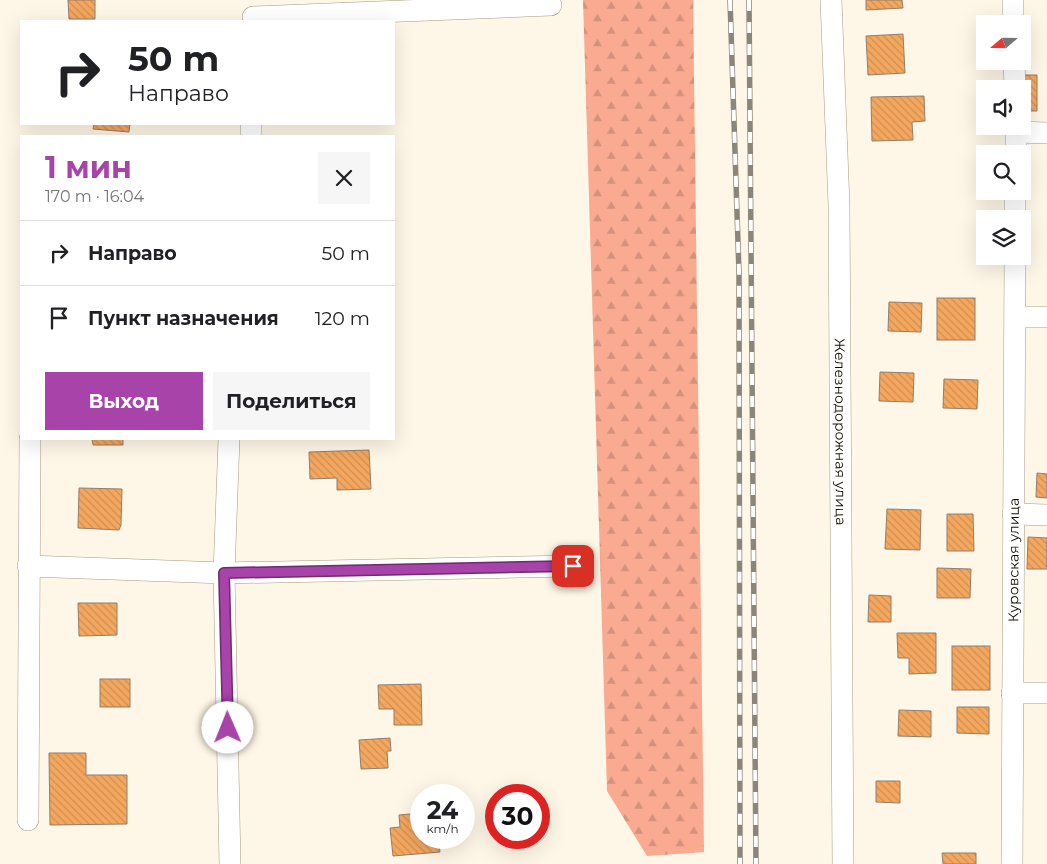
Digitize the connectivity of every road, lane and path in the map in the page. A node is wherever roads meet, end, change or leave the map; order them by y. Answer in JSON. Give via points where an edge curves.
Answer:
{"nodes":[{"id":1,"x":830,"y":0,"type":"edge"},
{"id":2,"x":1012,"y":0,"type":"edge"},
{"id":3,"x":551,"y":4,"type":"dead end"},
{"id":4,"x":252,"y":13,"type":"edge"},
{"id":5,"x":1013,"y":15,"type":"edge"},
{"id":6,"x":1031,"y":131,"type":"edge"},
{"id":7,"x":1047,"y":133,"type":"edge"},
{"id":8,"x":1015,"y":265,"type":"edge"},
{"id":9,"x":1016,"y":317,"type":"junction"},
{"id":10,"x":1047,"y":317,"type":"edge"},
{"id":11,"x":30,"y":440,"type":"edge"},
{"id":12,"x":229,"y":440,"type":"edge"},
{"id":13,"x":1013,"y":514,"type":"junction"},
{"id":14,"x":1047,"y":515,"type":"edge"},
{"id":15,"x":28,"y":566,"type":"junction"},
{"id":16,"x":573,"y":566,"type":"dead end"},
{"id":17,"x":224,"y":573,"type":"junction"},
{"id":18,"x":1012,"y":693,"type":"junction"},
{"id":19,"x":1047,"y":693,"type":"edge"},
{"id":20,"x":28,"y":820,"type":"dead end"},
{"id":21,"x":230,"y":864,"type":"edge"},
{"id":22,"x":843,"y":864,"type":"edge"},
{"id":23,"x":1012,"y":864,"type":"edge"}],
"edges":[{"from":1,"to":22,"type":"street","name":"Железнодорожная улица","via":[[839,205]]},
{"from":2,"to":5,"type":"street"},
{"from":3,"to":4,"type":"street"},
{"from":6,"to":7,"type":"street"},
{"from":8,"to":9,"type":"street","name":"Куровская улица"},
{"from":9,"to":10,"type":"street"},
{"from":9,"to":13,"type":"street","name":"Куровская улица"},
{"from":11,"to":15,"type":"street"},
{"from":12,"to":17,"type":"street"},
{"from":13,"to":14,"type":"street"},
{"from":13,"to":18,"type":"street","name":"Куровская улица"},
{"from":15,"to":17,"type":"street"},
{"from":15,"to":20,"type":"street"},
{"from":16,"to":17,"type":"street"},
{"from":17,"to":21,"type":"street"},
{"from":18,"to":19,"type":"street"},
{"from":18,"to":23,"type":"street","name":"Куровская улица"}]}
